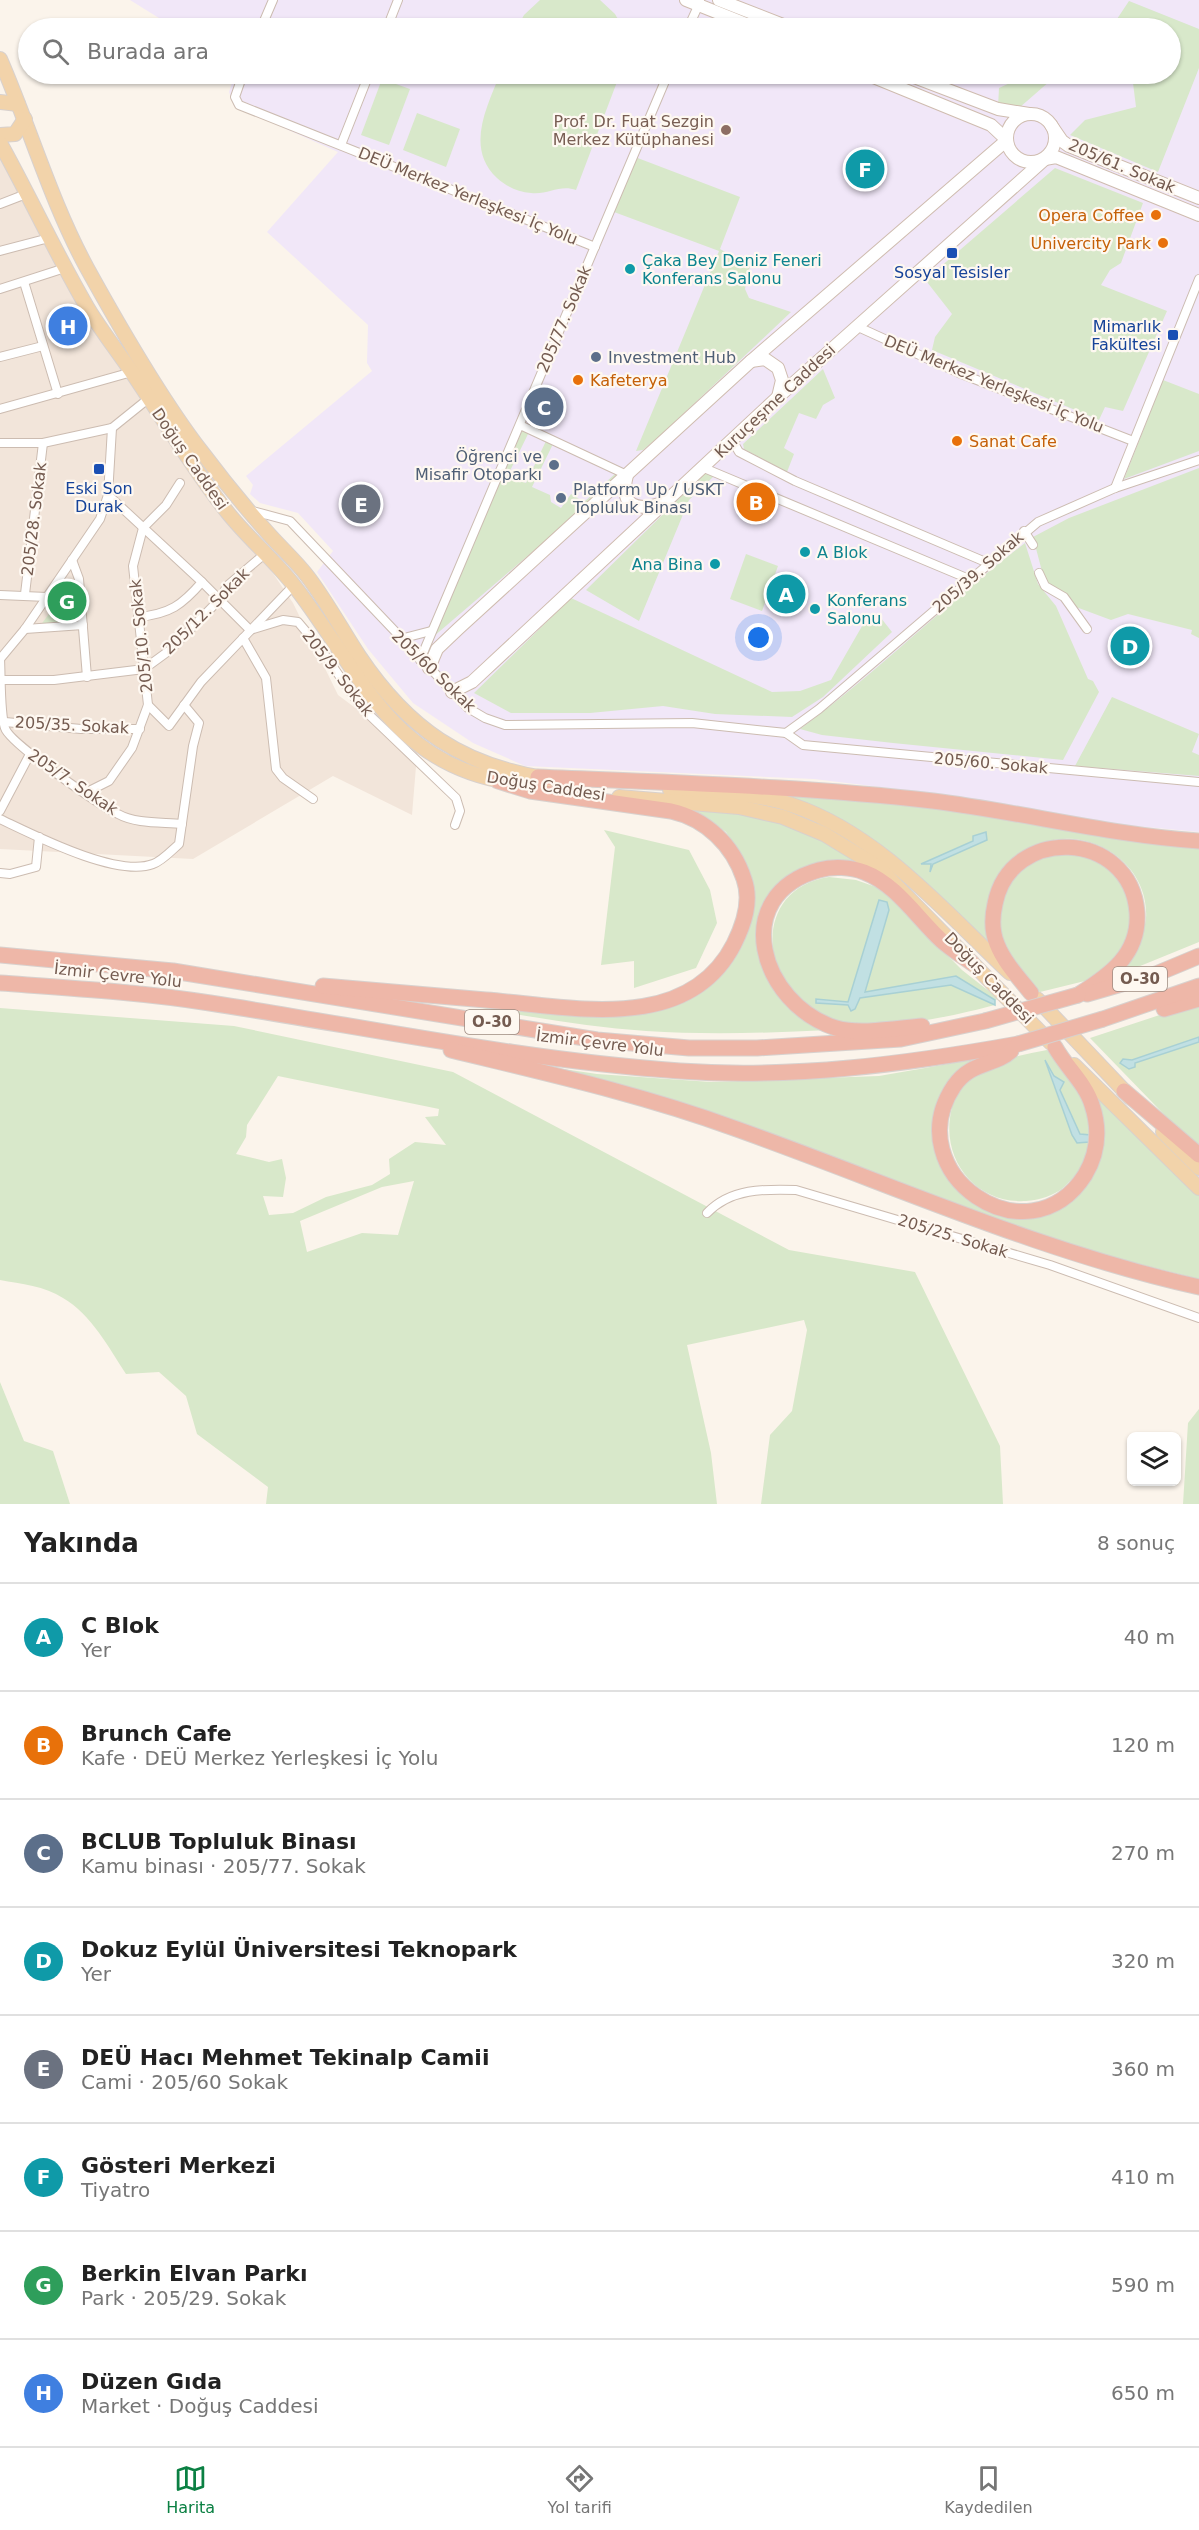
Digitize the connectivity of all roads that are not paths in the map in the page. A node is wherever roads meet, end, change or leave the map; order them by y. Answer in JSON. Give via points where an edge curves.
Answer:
{"nodes":[{"id":1,"x":273,"y":0,"type":"edge"},
{"id":2,"x":398,"y":0,"type":"edge"},
{"id":3,"x":719,"y":0,"type":"edge"},
{"id":4,"x":695,"y":2,"type":"edge"},
{"id":5,"x":265,"y":18,"type":"edge"},
{"id":6,"x":391,"y":18,"type":"edge"},
{"id":7,"x":691,"y":18,"type":"edge"},
{"id":8,"x":733,"y":18,"type":"edge"},
{"id":9,"x":765,"y":18,"type":"edge"},
{"id":10,"x":0,"y":59,"type":"edge"},
{"id":11,"x":240,"y":84,"type":"edge"},
{"id":12,"x":365,"y":84,"type":"edge"},
{"id":13,"x":664,"y":84,"type":"edge"},
{"id":14,"x":891,"y":84,"type":"edge"},
{"id":15,"x":932,"y":84,"type":"edge"},
{"id":16,"x":0,"y":102,"type":"edge"},
{"id":17,"x":18,"y":104,"type":"junction"},
{"id":18,"x":1030,"y":114,"type":"junction"},
{"id":19,"x":25,"y":119,"type":"junction"},
{"id":20,"x":1052,"y":125,"type":"junction"},
{"id":21,"x":0,"y":135,"type":"edge"},
{"id":22,"x":1007,"y":140,"type":"junction"},
{"id":23,"x":0,"y":143,"type":"edge"},
{"id":24,"x":341,"y":145,"type":"junction"},
{"id":25,"x":4,"y":159,"type":"edge"},
{"id":26,"x":1045,"y":159,"type":"junction"},
{"id":27,"x":26,"y":194,"type":"junction"},
{"id":28,"x":1199,"y":198,"type":"edge"},
{"id":29,"x":0,"y":204,"type":"edge"},
{"id":30,"x":1199,"y":215,"type":"edge"},
{"id":31,"x":49,"y":238,"type":"junction"},
{"id":32,"x":595,"y":247,"type":"junction"},
{"id":33,"x":0,"y":251,"type":"edge"},
{"id":34,"x":65,"y":268,"type":"junction"},
{"id":35,"x":1199,"y":279,"type":"edge"},
{"id":36,"x":24,"y":282,"type":"junction"},
{"id":37,"x":0,"y":289,"type":"edge"},
{"id":38,"x":856,"y":326,"type":"junction"},
{"id":39,"x":42,"y":346,"type":"junction"},
{"id":40,"x":0,"y":357,"type":"edge"},
{"id":41,"x":751,"y":362,"type":"junction"},
{"id":42,"x":132,"y":372,"type":"junction"},
{"id":43,"x":58,"y":394,"type":"junction"},
{"id":44,"x":778,"y":397,"type":"junction"},
{"id":45,"x":148,"y":399,"type":"junction"},
{"id":46,"x":0,"y":409,"type":"edge"},
{"id":47,"x":520,"y":425,"type":"junction"},
{"id":48,"x":112,"y":428,"type":"junction"},
{"id":49,"x":732,"y":440,"type":"junction"},
{"id":50,"x":1133,"y":441,"type":"junction"},
{"id":51,"x":0,"y":443,"type":"edge"},
{"id":52,"x":43,"y":443,"type":"junction"},
{"id":53,"x":1199,"y":460,"type":"edge"},
{"id":54,"x":704,"y":468,"type":"junction"},
{"id":55,"x":627,"y":475,"type":"junction"},
{"id":56,"x":180,"y":483,"type":"dead end"},
{"id":57,"x":1115,"y":488,"type":"junction"},
{"id":58,"x":108,"y":495,"type":"junction"},
{"id":59,"x":667,"y":501,"type":"junction"},
{"id":60,"x":246,"y":508,"type":"junction"},
{"id":61,"x":270,"y":517,"type":"junction"},
{"id":62,"x":143,"y":528,"type":"junction"},
{"id":63,"x":1024,"y":531,"type":"junction"},
{"id":64,"x":269,"y":534,"type":"junction"},
{"id":65,"x":1033,"y":545,"type":"dead end"},
{"id":66,"x":267,"y":552,"type":"junction"},
{"id":67,"x":72,"y":560,"type":"junction"},
{"id":68,"x":988,"y":563,"type":"junction"},
{"id":69,"x":1039,"y":573,"type":"dead end"},
{"id":70,"x":969,"y":579,"type":"junction"},
{"id":71,"x":202,"y":582,"type":"junction"},
{"id":72,"x":294,"y":585,"type":"junction"},
{"id":73,"x":25,"y":594,"type":"junction"},
{"id":74,"x":0,"y":595,"type":"edge"},
{"id":75,"x":46,"y":597,"type":"junction"},
{"id":76,"x":220,"y":599,"type":"junction"},
{"id":77,"x":138,"y":617,"type":"junction"},
{"id":78,"x":83,"y":626,"type":"junction"},
{"id":79,"x":25,"y":628,"type":"junction"},
{"id":80,"x":1087,"y":629,"type":"dead end"},
{"id":81,"x":250,"y":630,"type":"junction"},
{"id":82,"x":431,"y":631,"type":"junction"},
{"id":83,"x":243,"y":638,"type":"junction"},
{"id":84,"x":400,"y":639,"type":"junction"},
{"id":85,"x":0,"y":659,"type":"edge"},
{"id":86,"x":425,"y":664,"type":"junction"},
{"id":87,"x":144,"y":669,"type":"junction"},
{"id":88,"x":87,"y":677,"type":"junction"},
{"id":89,"x":1,"y":680,"type":"edge"},
{"id":90,"x":453,"y":692,"type":"junction"},
{"id":91,"x":148,"y":705,"type":"junction"},
{"id":92,"x":184,"y":705,"type":"junction"},
{"id":93,"x":3,"y":727,"type":"edge"},
{"id":94,"x":140,"y":729,"type":"junction"},
{"id":95,"x":786,"y":733,"type":"junction"},
{"id":96,"x":30,"y":754,"type":"junction"},
{"id":97,"x":538,"y":777,"type":"junction"},
{"id":98,"x":498,"y":781,"type":"junction"},
{"id":99,"x":1199,"y":782,"type":"edge"},
{"id":100,"x":87,"y":792,"type":"junction"},
{"id":101,"x":313,"y":799,"type":"dead end"},
{"id":102,"x":0,"y":811,"type":"edge"},
{"id":103,"x":0,"y":819,"type":"edge"},
{"id":104,"x":182,"y":824,"type":"junction"},
{"id":105,"x":454,"y":825,"type":"dead end"},
{"id":106,"x":39,"y":837,"type":"junction"},
{"id":107,"x":1199,"y":841,"type":"edge"},
{"id":108,"x":0,"y":873,"type":"edge"},
{"id":109,"x":0,"y":955,"type":"edge"},
{"id":110,"x":1199,"y":957,"type":"edge"},
{"id":111,"x":972,"y":963,"type":"junction"},
{"id":112,"x":173,"y":971,"type":"junction"},
{"id":113,"x":0,"y":983,"type":"edge"},
{"id":114,"x":1199,"y":987,"type":"edge"},
{"id":115,"x":1030,"y":993,"type":"junction"},
{"id":116,"x":1078,"y":995,"type":"junction"},
{"id":117,"x":1199,"y":999,"type":"edge"},
{"id":118,"x":1103,"y":1019,"type":"junction"},
{"id":119,"x":985,"y":1021,"type":"junction"},
{"id":120,"x":356,"y":1027,"type":"junction"},
{"id":121,"x":1018,"y":1044,"type":"junction"},
{"id":122,"x":1055,"y":1047,"type":"junction"},
{"id":123,"x":1124,"y":1091,"type":"junction"},
{"id":124,"x":1199,"y":1155,"type":"edge"},
{"id":125,"x":1199,"y":1168,"type":"edge"},
{"id":126,"x":1199,"y":1188,"type":"edge"},
{"id":127,"x":707,"y":1213,"type":"dead end"},
{"id":128,"x":1199,"y":1287,"type":"edge"},
{"id":129,"x":1199,"y":1318,"type":"edge"}],
"edges":[{"from":1,"to":5,"type":"street"},
{"from":2,"to":6,"type":"street"},
{"from":3,"to":9,"type":"street"},
{"from":4,"to":7,"type":"street"},
{"from":4,"to":8,"type":"street"},
{"from":10,"to":17,"type":"main road"},
{"from":11,"to":24,"type":"street","name":"DEÜ Merkez Yerleşkesi İç Yolu","via":[[235,97],[239,105]]},
{"from":12,"to":24,"type":"street","name":"DEÜ Merkez Yerleşkesi İç Yolu"},
{"from":13,"to":32,"type":"street","name":"205/77. Sokak"},
{"from":14,"to":22,"type":"street","via":[[991,125]]},
{"from":15,"to":18,"type":"street","via":[[998,109]]},
{"from":16,"to":17,"type":"main road"},
{"from":17,"to":19,"type":"main road","name":"Doğuş Caddesi"},
{"from":18,"to":20,"type":"street","via":[[1042,116]]},
{"from":18,"to":22,"type":"street","via":[[1021,115],[1010,125]]},
{"from":19,"to":21,"type":"main road","via":[[15,134]]},
{"from":19,"to":60,"type":"main road","name":"Doğuş Caddesi","via":[[87,267],[199,449]]},
{"from":20,"to":26,"type":"street","via":[[1054,147]]},
{"from":20,"to":28,"type":"street","name":"205/61. Sokak","via":[[1069,146]]},
{"from":22,"to":26,"type":"street","via":[[1017,158],[1031,163]]},
{"from":22,"to":41,"type":"street"},
{"from":23,"to":25,"type":"main road","name":"Doğuş Caddesi"},
{"from":24,"to":32,"type":"street","name":"DEÜ Merkez Yerleşkesi İç Yolu"},
{"from":25,"to":27,"type":"main road","name":"Doğuş Caddesi"},
{"from":26,"to":30,"type":"street","name":"205/61. Sokak","via":[[1056,157]]},
{"from":26,"to":38,"type":"street","name":"Kuruçeşme Caddesi"},
{"from":27,"to":29,"type":"street"},
{"from":27,"to":31,"type":"main road","name":"Doğuş Caddesi"},
{"from":31,"to":33,"type":"street"},
{"from":31,"to":34,"type":"main road","name":"Doğuş Caddesi"},
{"from":32,"to":47,"type":"street","name":"205/77. Sokak"},
{"from":34,"to":36,"type":"street"},
{"from":34,"to":42,"type":"main road","name":"Doğuş Caddesi"},
{"from":35,"to":50,"type":"street"},
{"from":36,"to":37,"type":"street"},
{"from":36,"to":39,"type":"street"},
{"from":38,"to":44,"type":"street","name":"Kuruçeşme Caddesi"},
{"from":38,"to":50,"type":"street","name":"DEÜ Merkez Yerleşkesi İç Yolu","via":[[959,373]]},
{"from":39,"to":40,"type":"street"},
{"from":39,"to":43,"type":"street"},
{"from":41,"to":44,"type":"street","via":[[765,359],[778,368],[782,380]]},
{"from":41,"to":55,"type":"street"},
{"from":42,"to":43,"type":"street"},
{"from":42,"to":45,"type":"main road","name":"Doğuş Caddesi"},
{"from":43,"to":46,"type":"street"},
{"from":44,"to":49,"type":"street","name":"Kuruçeşme Caddesi"},
{"from":45,"to":48,"type":"street"},
{"from":45,"to":66,"type":"main road","name":"Doğuş Caddesi","via":[[229,514]]},
{"from":47,"to":55,"type":"street"},
{"from":47,"to":82,"type":"street","name":"205/77. Sokak"},
{"from":48,"to":52,"type":"street"},
{"from":48,"to":58,"type":"street"},
{"from":49,"to":54,"type":"street","name":"Kuruçeşme Caddesi"},
{"from":49,"to":68,"type":"street","via":[[739,452],[795,481]]},
{"from":50,"to":57,"type":"street"},
{"from":51,"to":52,"type":"street"},
{"from":52,"to":73,"type":"street","name":"205/28. Sokak"},
{"from":53,"to":57,"type":"street","name":"205/39. Sokak"},
{"from":54,"to":59,"type":"street","name":"Kuruçeşme Caddesi"},
{"from":54,"to":70,"type":"street"},
{"from":55,"to":59,"type":"street","via":[[623,491],[627,501],[649,508]]},
{"from":55,"to":86,"type":"street"},
{"from":56,"to":62,"type":"street","via":[[166,505]]},
{"from":57,"to":63,"type":"street","name":"205/39. Sokak","via":[[1063,509]]},
{"from":58,"to":62,"type":"street"},
{"from":58,"to":67,"type":"street","via":[[100,519]]},
{"from":59,"to":90,"type":"street","name":"Kuruçeşme Caddesi","via":[[472,682]]},
{"from":60,"to":61,"type":"street","name":"205/60 Sokak"},
{"from":60,"to":64,"type":"main road","name":"Doğuş Caddesi"},
{"from":61,"to":64,"type":"street","via":[[266,523]]},
{"from":61,"to":84,"type":"street","name":"205/60 Sokak","via":[[290,521]]},
{"from":62,"to":71,"type":"street"},
{"from":62,"to":77,"type":"street","name":"205/10. Sokak","via":[[133,566]]},
{"from":63,"to":65,"type":"street"},
{"from":63,"to":68,"type":"street","name":"205/39. Sokak"},
{"from":64,"to":97,"type":"main road","name":"Doğuş Caddesi","via":[[308,577],[380,686],[403,712],[458,753]]},
{"from":66,"to":72,"type":"main road","name":"Doğuş Caddesi"},
{"from":66,"to":76,"type":"street","name":"205/12. Sokak","via":[[227,586]]},
{"from":67,"to":75,"type":"street"},
{"from":67,"to":78,"type":"street","via":[[79,579]]},
{"from":68,"to":70,"type":"street","name":"205/39. Sokak"},
{"from":69,"to":80,"type":"street","via":[[1045,586],[1064,597]]},
{"from":70,"to":95,"type":"street","name":"205/39. Sokak"},
{"from":71,"to":76,"type":"street"},
{"from":71,"to":77,"type":"street","via":[[184,603],[160,615]]},
{"from":72,"to":81,"type":"street"},
{"from":72,"to":98,"type":"main road","name":"Doğuş Caddesi","via":[[370,699],[398,728],[436,756]]},
{"from":73,"to":74,"type":"street"},
{"from":73,"to":75,"type":"street"},
{"from":75,"to":79,"type":"street"},
{"from":76,"to":81,"type":"street"},
{"from":76,"to":87,"type":"street","name":"205/12. Sokak","via":[[171,650]]},
{"from":77,"to":87,"type":"street","name":"205/10. Sokak"},
{"from":78,"to":79,"type":"street"},
{"from":78,"to":88,"type":"street"},
{"from":79,"to":85,"type":"street"},
{"from":81,"to":83,"type":"street"},
{"from":81,"to":105,"type":"street","name":"205/9. Sokak","via":[[283,621],[298,622],[361,707],[456,798],[460,811]]},
{"from":82,"to":84,"type":"street"},
{"from":82,"to":86,"type":"street","name":"205/77. Sokak"},
{"from":83,"to":92,"type":"street"},
{"from":83,"to":101,"type":"street","via":[[266,678],[276,769]]},
{"from":84,"to":86,"type":"street","name":"205/60 Sokak"},
{"from":85,"to":89,"type":"street"},
{"from":86,"to":90,"type":"street","name":"205/60 Sokak"},
{"from":87,"to":88,"type":"street","name":"205/12. Sokak"},
{"from":87,"to":91,"type":"street","name":"205/10. Sokak"},
{"from":88,"to":89,"type":"street","name":"205/12. Sokak"},
{"from":89,"to":93,"type":"street"},
{"from":90,"to":95,"type":"street","name":"205/60 Sokak","via":[[468,708],[505,725],[656,722]]},
{"from":91,"to":92,"type":"street","via":[[169,726]]},
{"from":91,"to":94,"type":"street","name":"205/10. Sokak"},
{"from":92,"to":104,"type":"street","via":[[199,723]]},
{"from":93,"to":94,"type":"street","name":"205/35. Sokak"},
{"from":93,"to":96,"type":"street","name":"205/7. Sokak"},
{"from":94,"to":100,"type":"street","name":"205/10. Sokak","via":[[109,781]]},
{"from":95,"to":99,"type":"street","name":"205/60. Sokak","via":[[803,745]]},
{"from":96,"to":100,"type":"street","name":"205/7. Sokak"},
{"from":96,"to":102,"type":"street"},
{"from":97,"to":107,"type":"highway","via":[[841,792]]},
{"from":97,"to":115,"type":"main road","name":"Doğuş Caddesi","via":[[746,795],[792,805],[843,828],[906,875]]},
{"from":98,"to":111,"type":"main road","name":"Doğuş Caddesi","via":[[568,792],[739,807],[783,817],[824,834],[878,867]]},
{"from":98,"to":112,"type":"highway","via":[[530,791],[671,811],[687,815],[710,829],[740,865],[747,903],[729,954],[713,974],[672,1000],[633,1010],[569,1008]]},
{"from":100,"to":104,"type":"street","name":"205/7. Sokak","via":[[119,815]]},
{"from":103,"to":106,"type":"street"},
{"from":104,"to":106,"type":"street","via":[[179,844],[153,864],[121,866]]},
{"from":106,"to":108,"type":"street","via":[[36,867]]},
{"from":109,"to":112,"type":"highway","name":"İzmir Çevre Yolu","number":"O-30"},
{"from":110,"to":116,"type":"highway","number":"O-30","via":[[1145,978]]},
{"from":111,"to":119,"type":"highway","via":[[943,942],[881,882],[847,868],[826,868],[794,882],[772,905],[764,932],[769,968],[788,1000],[809,1016],[838,1029],[876,1030]]},
{"from":111,"to":122,"type":"main road","name":"Doğuş Caddesi"},
{"from":112,"to":119,"type":"highway","name":"İzmir Çevre Yolu","number":"O-30","via":[[597,1040],[689,1048],[901,1039]]},
{"from":113,"to":120,"type":"highway","name":"İzmir Çevre Yolu","number":"O-30","via":[[208,1002]]},
{"from":114,"to":118,"type":"highway","number":"O-30"},
{"from":115,"to":116,"type":"highway","via":[[996,944],[996,900],[1002,883],[1026,859],[1041,851],[1069,846],[1097,853],[1120,871],[1137,911],[1135,936],[1124,960],[1114,972]]},
{"from":115,"to":123,"type":"main road","name":"Doğuş Caddesi"},
{"from":116,"to":119,"type":"highway","number":"O-30","bridge":true},
{"from":117,"to":118,"type":"highway","via":[[1123,1021]]},
{"from":118,"to":121,"type":"highway","number":"O-30","bridge":true},
{"from":120,"to":121,"type":"highway","name":"İzmir Çevre Yolu","number":"O-30","via":[[590,1062],[747,1073],[884,1064]]},
{"from":120,"to":128,"type":"highway","via":[[576,1080],[729,1126],[1080,1257]]},
{"from":121,"to":122,"type":"highway","via":[[1009,1054],[971,1069],[956,1083],[941,1115],[942,1148],[954,1175],[968,1192],[1007,1210],[1027,1211],[1062,1199],[1078,1185],[1094,1156],[1098,1140],[1092,1102]]},
{"from":122,"to":126,"type":"main road","name":"Doğuş Caddesi"},
{"from":123,"to":124,"type":"highway"},
{"from":123,"to":125,"type":"main road","name":"Doğuş Caddesi"},
{"from":127,"to":129,"type":"street","name":"205/25. Sokak","via":[[720,1200],[760,1188],[796,1190],[1050,1265]]}]}
